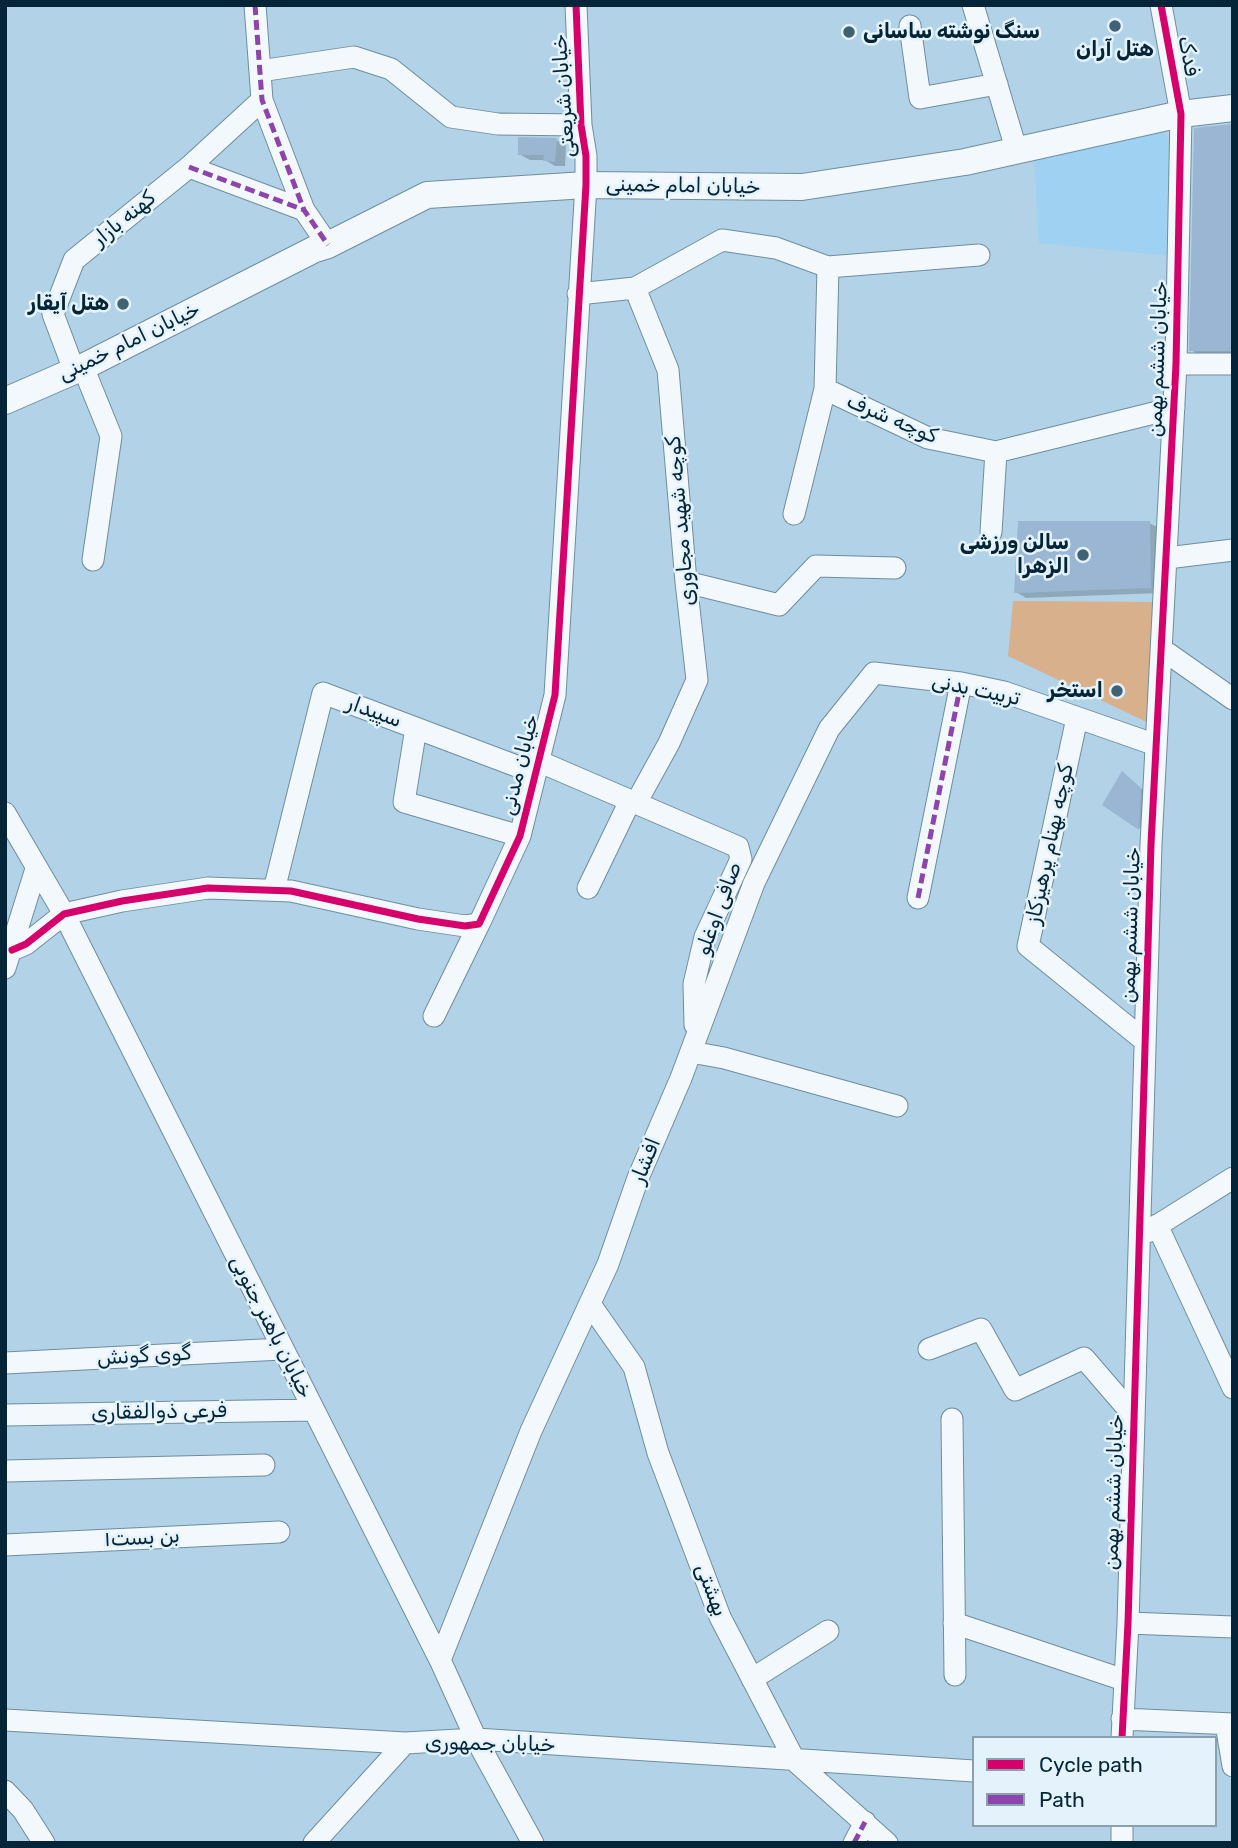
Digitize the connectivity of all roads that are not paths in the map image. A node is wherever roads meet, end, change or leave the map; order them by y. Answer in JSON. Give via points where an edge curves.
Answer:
{"nodes":[{"id":1,"x":255,"y":5,"type":"edge"},
{"id":2,"x":576,"y":5,"type":"edge"},
{"id":3,"x":973,"y":5,"type":"edge"},
{"id":4,"x":1161,"y":5,"type":"edge"},
{"id":5,"x":910,"y":26,"type":"dead end"},
{"id":6,"x":260,"y":71,"type":"junction"},
{"id":7,"x":996,"y":84,"type":"junction"},
{"id":8,"x":262,"y":100,"type":"junction"},
{"id":9,"x":1233,"y":108,"type":"edge"},
{"id":10,"x":1181,"y":114,"type":"junction"},
{"id":11,"x":581,"y":124,"type":"junction"},
{"id":12,"x":1017,"y":152,"type":"junction"},
{"id":13,"x":189,"y":167,"type":"junction"},
{"id":14,"x":586,"y":185,"type":"junction"},
{"id":15,"x":304,"y":210,"type":"junction"},
{"id":16,"x":328,"y":245,"type":"junction"},
{"id":17,"x":979,"y":255,"type":"dead end"},
{"id":18,"x":828,"y":267,"type":"junction"},
{"id":19,"x":635,"y":288,"type":"junction"},
{"id":20,"x":578,"y":294,"type":"junction"},
{"id":21,"x":1176,"y":364,"type":"junction"},
{"id":22,"x":1233,"y":364,"type":"edge"},
{"id":23,"x":78,"y":368,"type":"junction"},
{"id":24,"x":825,"y":389,"type":"junction"},
{"id":25,"x":5,"y":401,"type":"edge"},
{"id":26,"x":1174,"y":408,"type":"junction"},
{"id":27,"x":996,"y":452,"type":"junction"},
{"id":28,"x":794,"y":514,"type":"dead end"},
{"id":29,"x":990,"y":532,"type":"dead end"},
{"id":30,"x":1233,"y":550,"type":"edge"},
{"id":31,"x":1167,"y":558,"type":"junction"},
{"id":32,"x":93,"y":560,"type":"dead end"},
{"id":33,"x":895,"y":568,"type":"dead end"},
{"id":34,"x":686,"y":582,"type":"junction"},
{"id":35,"x":1163,"y":650,"type":"junction"},
{"id":36,"x":874,"y":673,"type":"joint"},
{"id":37,"x":961,"y":683,"type":"junction"},
{"id":38,"x":1233,"y":699,"type":"edge"},
{"id":39,"x":1077,"y":718,"type":"junction"},
{"id":40,"x":416,"y":728,"type":"junction"},
{"id":41,"x":1156,"y":745,"type":"junction"},
{"id":42,"x":537,"y":767,"type":"junction"},
{"id":43,"x":633,"y":802,"type":"junction"},
{"id":44,"x":5,"y":813,"type":"edge"},
{"id":45,"x":520,"y":836,"type":"junction"},
{"id":46,"x":36,"y":869,"type":"junction"},
{"id":47,"x":588,"y":888,"type":"dead end"},
{"id":48,"x":274,"y":890,"type":"junction"},
{"id":49,"x":918,"y":898,"type":"dead end"},
{"id":50,"x":64,"y":914,"type":"junction"},
{"id":51,"x":479,"y":924,"type":"junction"},
{"id":52,"x":8,"y":956,"type":"edge"},
{"id":53,"x":435,"y":1016,"type":"dead end"},
{"id":54,"x":1145,"y":1041,"type":"junction"},
{"id":55,"x":693,"y":1045,"type":"junction"},
{"id":56,"x":897,"y":1106,"type":"dead end"},
{"id":57,"x":1233,"y":1178,"type":"edge"},
{"id":58,"x":1148,"y":1231,"type":"junction"},
{"id":59,"x":590,"y":1304,"type":"junction"},
{"id":60,"x":282,"y":1349,"type":"junction"},
{"id":61,"x":929,"y":1349,"type":"dead end"},
{"id":62,"x":5,"y":1363,"type":"edge"},
{"id":63,"x":1233,"y":1388,"type":"edge"},
{"id":64,"x":313,"y":1410,"type":"junction"},
{"id":65,"x":5,"y":1415,"type":"edge"},
{"id":66,"x":1134,"y":1416,"type":"junction"},
{"id":67,"x":952,"y":1419,"type":"dead end"},
{"id":68,"x":264,"y":1465,"type":"dead end"},
{"id":69,"x":5,"y":1471,"type":"edge"},
{"id":70,"x":279,"y":1532,"type":"dead end"},
{"id":71,"x":5,"y":1545,"type":"edge"},
{"id":72,"x":954,"y":1623,"type":"junction"},
{"id":73,"x":1128,"y":1623,"type":"junction"},
{"id":74,"x":1233,"y":1627,"type":"edge"},
{"id":75,"x":828,"y":1631,"type":"dead end"},
{"id":76,"x":440,"y":1661,"type":"junction"},
{"id":77,"x":955,"y":1675,"type":"dead end"},
{"id":78,"x":752,"y":1679,"type":"junction"},
{"id":79,"x":1124,"y":1681,"type":"junction"},
{"id":80,"x":5,"y":1720,"type":"edge"},
{"id":81,"x":1229,"y":1724,"type":"edge"},
{"id":82,"x":1122,"y":1728,"type":"edge"},
{"id":83,"x":476,"y":1739,"type":"junction"},
{"id":84,"x":405,"y":1743,"type":"junction"},
{"id":85,"x":795,"y":1761,"type":"junction"},
{"id":86,"x":1233,"y":1766,"type":"edge"},
{"id":87,"x":972,"y":1771,"type":"edge"},
{"id":88,"x":5,"y":1791,"type":"edge"},
{"id":89,"x":865,"y":1822,"type":"junction"},
{"id":90,"x":44,"y":1843,"type":"edge"},
{"id":91,"x":314,"y":1843,"type":"edge"},
{"id":92,"x":533,"y":1843,"type":"edge"},
{"id":93,"x":854,"y":1843,"type":"edge"},
{"id":94,"x":887,"y":1843,"type":"edge"}],
"edges":[{"from":1,"to":6,"type":"street"},
{"from":2,"to":11,"type":"street","name":"خیابان شریعتی"},
{"from":3,"to":7,"type":"street"},
{"from":4,"to":10,"type":"street","name":"فدک"},
{"from":5,"to":7,"type":"street","via":[[920,98]]},
{"from":6,"to":8,"type":"street"},
{"from":6,"to":11,"type":"street","via":[[354,57],[391,69],[451,117],[498,124]]},
{"from":7,"to":12,"type":"street"},
{"from":8,"to":13,"type":"street","name":"کهنه بازار"},
{"from":8,"to":15,"type":"street"},
{"from":9,"to":10,"type":"main road","name":"خیابان امام خمینی"},
{"from":10,"to":12,"type":"main road","name":"خیابان امام خمینی"},
{"from":10,"to":21,"type":"street","name":"خیابان ششم بهمن"},
{"from":11,"to":14,"type":"street","name":"خیابان شریعتی"},
{"from":12,"to":14,"type":"main road","name":"خیابان امام خمینی","via":[[802,187]]},
{"from":13,"to":15,"type":"street"},
{"from":13,"to":23,"type":"street","name":"کهنه بازار","via":[[74,260],[53,314]]},
{"from":14,"to":16,"type":"main road","name":"خیابان امام خمینی","via":[[427,195]]},
{"from":14,"to":20,"type":"street","name":"خیابان مدنی"},
{"from":15,"to":16,"type":"street"},
{"from":16,"to":23,"type":"main road","name":"خیابان امام خمینی"},
{"from":17,"to":18,"type":"street"},
{"from":18,"to":19,"type":"street","via":[[776,248],[722,240]]},
{"from":18,"to":24,"type":"street","name":"کوچه شرف"},
{"from":19,"to":20,"type":"street"},
{"from":19,"to":34,"type":"street","name":"کوچه شهید مجاوری","via":[[668,370]]},
{"from":20,"to":42,"type":"street","name":"خیابان مدنی","via":[[555,695]]},
{"from":21,"to":22,"type":"street"},
{"from":21,"to":26,"type":"street","name":"خیابان ششم بهمن"},
{"from":23,"to":25,"type":"main road","name":"خیابان امام خمینی"},
{"from":23,"to":32,"type":"street","name":"کهنه بازار","via":[[111,436]]},
{"from":24,"to":27,"type":"street","name":"کوچه شرف","via":[[928,438]]},
{"from":24,"to":28,"type":"street"},
{"from":26,"to":27,"type":"street","name":"کوچه شرف"},
{"from":26,"to":31,"type":"street","name":"خیابان ششم بهمن"},
{"from":27,"to":29,"type":"street"},
{"from":30,"to":31,"type":"street"},
{"from":31,"to":35,"type":"street","name":"خیابان ششم بهمن"},
{"from":33,"to":34,"type":"street","via":[[817,566],[779,605]]},
{"from":34,"to":43,"type":"street","name":"کوچه شهید مجاوری","via":[[698,680],[669,743]]},
{"from":35,"to":38,"type":"street"},
{"from":35,"to":41,"type":"street","name":"خیابان ششم بهمن"},
{"from":36,"to":37,"type":"street","name":"تربیت بدنی"},
{"from":36,"to":55,"type":"street","name":"افشار","via":[[829,729],[794,800],[754,883]]},
{"from":37,"to":39,"type":"street","name":"تربیت بدنی","via":[[1004,692]]},
{"from":37,"to":49,"type":"street"},
{"from":39,"to":41,"type":"street","name":"تربیت بدنی"},
{"from":39,"to":54,"type":"street","name":"کوچه بهنام پرهیزکاز","via":[[1028,946]]},
{"from":40,"to":42,"type":"street","name":"سپیدار"},
{"from":40,"to":45,"type":"street","via":[[404,802]]},
{"from":40,"to":48,"type":"street","name":"سپیدار","via":[[323,693]]},
{"from":41,"to":54,"type":"street","name":"خیابان ششم بهمن"},
{"from":42,"to":43,"type":"street","name":"سپیدار"},
{"from":42,"to":45,"type":"street","name":"خیابان مدنی"},
{"from":43,"to":47,"type":"street","name":"کوچه شهید مجاوری"},
{"from":43,"to":55,"type":"street","name":"صافی اوغلو","via":[[737,847],[741,859],[705,937],[694,984]]},
{"from":44,"to":46,"type":"street","name":"خیابان باهنر جنوبی"},
{"from":45,"to":51,"type":"street","name":"خیابان مدنی"},
{"from":46,"to":50,"type":"street","name":"خیابان باهنر جنوبی"},
{"from":46,"to":52,"type":"street"},
{"from":48,"to":50,"type":"street","via":[[208,888]]},
{"from":48,"to":51,"type":"street","via":[[418,919]]},
{"from":50,"to":52,"type":"street"},
{"from":50,"to":60,"type":"street","name":"خیابان باهنر جنوبی"},
{"from":51,"to":53,"type":"street","name":"خیابان مدنی"},
{"from":54,"to":58,"type":"street","name":"خیابان ششم بهمن"},
{"from":55,"to":56,"type":"street","via":[[724,1058]]},
{"from":55,"to":59,"type":"street","name":"افشار"},
{"from":57,"to":58,"type":"street"},
{"from":58,"to":63,"type":"street"},
{"from":58,"to":66,"type":"street","name":"خیابان ششم بهمن"},
{"from":59,"to":76,"type":"street","name":"افشار","via":[[531,1431]]},
{"from":59,"to":78,"type":"street","name":"بهشتی","via":[[634,1367],[658,1453],[720,1618]]},
{"from":60,"to":62,"type":"street","name":"گوی گونش"},
{"from":60,"to":64,"type":"street","name":"خیابان باهنر جنوبی"},
{"from":61,"to":66,"type":"street","via":[[981,1329],[1015,1390],[1084,1357]]},
{"from":64,"to":65,"type":"street","name":"فرعی ذوالفقاری"},
{"from":64,"to":76,"type":"street","name":"خیابان باهنر جنوبی"},
{"from":66,"to":73,"type":"street","name":"خیابان ششم بهمن"},
{"from":67,"to":72,"type":"street"},
{"from":68,"to":69,"type":"street"},
{"from":70,"to":71,"type":"street","name":"بن بست۱"},
{"from":72,"to":77,"type":"street"},
{"from":72,"to":79,"type":"street"},
{"from":73,"to":74,"type":"street"},
{"from":73,"to":79,"type":"street","name":"خیابان ششم بهمن"},
{"from":75,"to":78,"type":"street"},
{"from":76,"to":83,"type":"street","name":"خیابان باهنر جنوبی"},
{"from":78,"to":85,"type":"street","name":"بهشتی"},
{"from":79,"to":82,"type":"street","name":"خیابان ششم بهمن"},
{"from":80,"to":84,"type":"street","name":"خیابان جمهوری"},
{"from":81,"to":82,"type":"street"},
{"from":81,"to":86,"type":"street"},
{"from":83,"to":84,"type":"street","name":"خیابان جمهوری"},
{"from":83,"to":85,"type":"street","name":"خیابان جمهوری"},
{"from":83,"to":92,"type":"street","name":"خیابان باهنر جنوبی"},
{"from":84,"to":91,"type":"street"},
{"from":85,"to":87,"type":"street","name":"خیابان جمهوری"},
{"from":85,"to":89,"type":"street","name":"بهشتی"},
{"from":88,"to":90,"type":"street"},
{"from":89,"to":93,"type":"street"},
{"from":89,"to":94,"type":"street","name":"بهشتی"}]}
